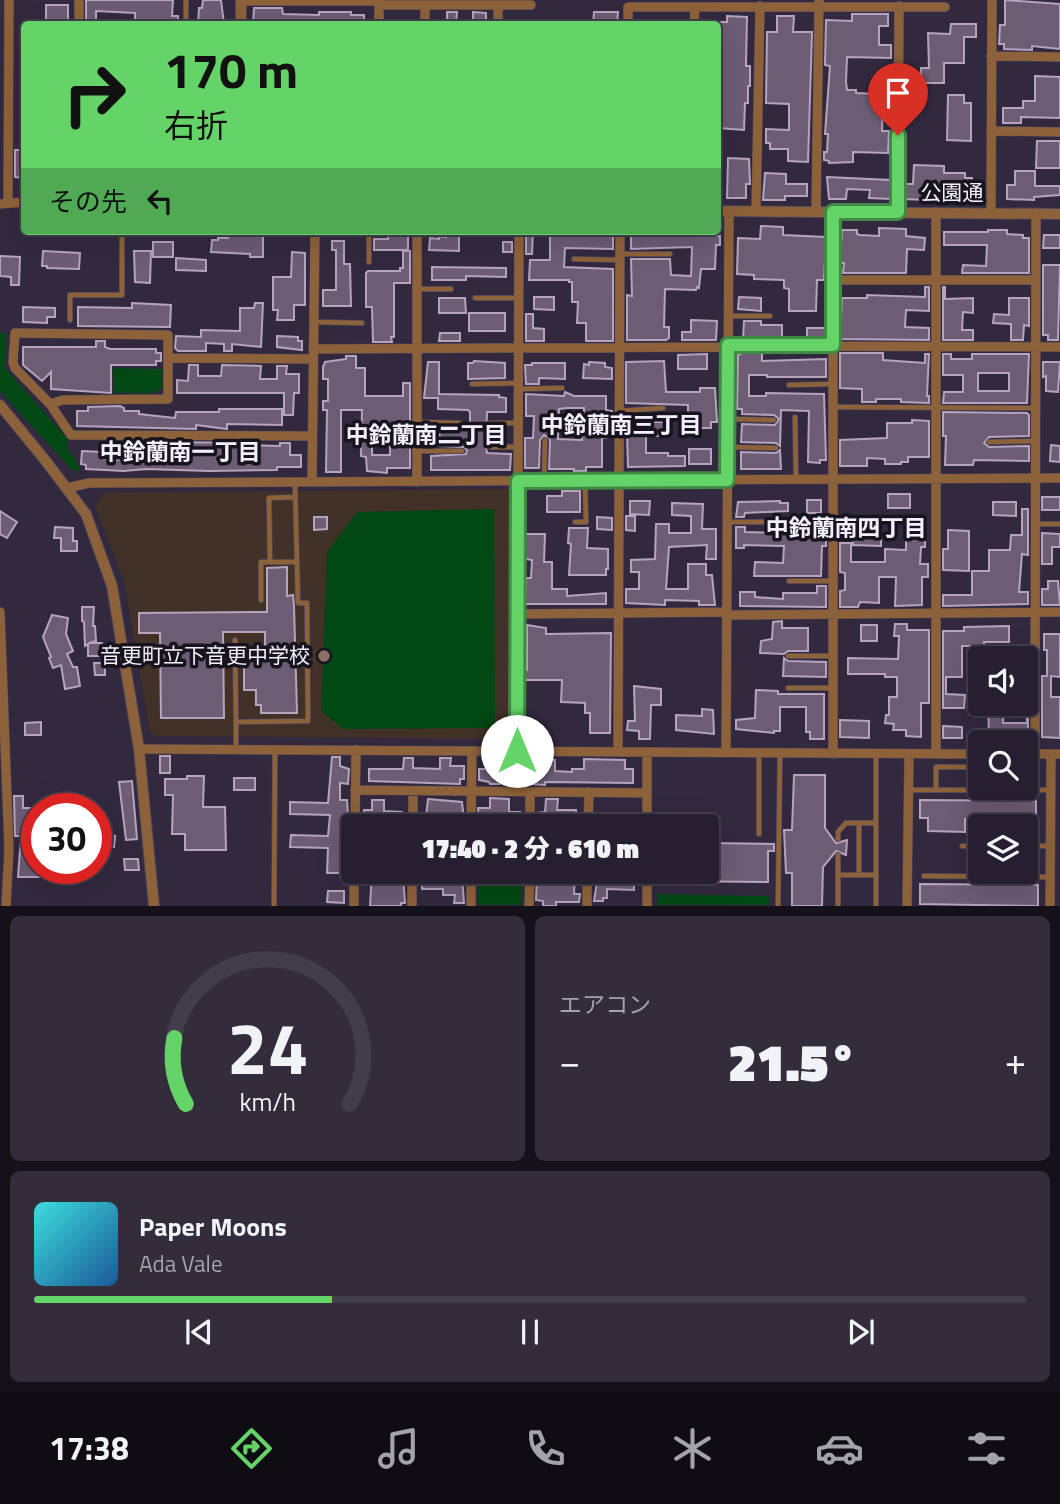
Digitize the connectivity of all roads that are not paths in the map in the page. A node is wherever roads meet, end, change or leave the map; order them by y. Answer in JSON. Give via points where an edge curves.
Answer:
{"nodes":[{"id":1,"x":9,"y":0,"type":"edge"},
{"id":2,"x":79,"y":0,"type":"edge"},
{"id":3,"x":186,"y":0,"type":"edge"},
{"id":4,"x":241,"y":0,"type":"edge"},
{"id":5,"x":992,"y":0,"type":"edge"},
{"id":6,"x":379,"y":2,"type":"edge"},
{"id":7,"x":819,"y":3,"type":"edge"},
{"id":8,"x":531,"y":5,"type":"dead end"},
{"id":9,"x":425,"y":6,"type":"junction"},
{"id":10,"x":498,"y":6,"type":"junction"},
{"id":11,"x":760,"y":6,"type":"junction"},
{"id":12,"x":899,"y":6,"type":"junction"},
{"id":13,"x":945,"y":6,"type":"dead end"},
{"id":14,"x":695,"y":7,"type":"junction"},
{"id":15,"x":79,"y":21,"type":"edge"},
{"id":16,"x":186,"y":21,"type":"edge"},
{"id":17,"x":241,"y":21,"type":"edge"},
{"id":18,"x":379,"y":21,"type":"edge"},
{"id":19,"x":425,"y":21,"type":"edge"},
{"id":20,"x":498,"y":21,"type":"edge"},
{"id":21,"x":628,"y":21,"type":"edge"},
{"id":22,"x":694,"y":21,"type":"edge"},
{"id":23,"x":991,"y":57,"type":"junction"},
{"id":24,"x":1060,"y":57,"type":"edge"},
{"id":25,"x":990,"y":131,"type":"junction"},
{"id":26,"x":1060,"y":132,"type":"edge"},
{"id":27,"x":4,"y":203,"type":"edge"},
{"id":28,"x":723,"y":211,"type":"edge"},
{"id":29,"x":756,"y":211,"type":"junction"},
{"id":30,"x":816,"y":212,"type":"junction"},
{"id":31,"x":833,"y":212,"type":"junction"},
{"id":32,"x":898,"y":212,"type":"junction"},
{"id":33,"x":936,"y":212,"type":"junction"},
{"id":34,"x":991,"y":213,"type":"junction"},
{"id":35,"x":1036,"y":213,"type":"junction"},
{"id":36,"x":1060,"y":214,"type":"edge"},
{"id":37,"x":122,"y":235,"type":"edge"},
{"id":38,"x":315,"y":235,"type":"edge"},
{"id":39,"x":369,"y":235,"type":"edge"},
{"id":40,"x":417,"y":235,"type":"edge"},
{"id":41,"x":519,"y":235,"type":"edge"},
{"id":42,"x":621,"y":235,"type":"edge"},
{"id":43,"x":670,"y":254,"type":"dead end"},
{"id":44,"x":620,"y":257,"type":"junction"},
{"id":45,"x":574,"y":260,"type":"dead end"},
{"id":46,"x":369,"y":262,"type":"dead end"},
{"id":47,"x":834,"y":280,"type":"junction"},
{"id":48,"x":1035,"y":280,"type":"junction"},
{"id":49,"x":935,"y":281,"type":"junction"},
{"id":50,"x":418,"y":289,"type":"junction"},
{"id":51,"x":451,"y":289,"type":"dead end"},
{"id":52,"x":475,"y":298,"type":"dead end"},
{"id":53,"x":518,"y":298,"type":"junction"},
{"id":54,"x":728,"y":316,"type":"junction"},
{"id":55,"x":770,"y":316,"type":"dead end"},
{"id":56,"x":70,"y":320,"type":"dead end"},
{"id":57,"x":313,"y":322,"type":"junction"},
{"id":58,"x":362,"y":323,"type":"dead end"},
{"id":59,"x":833,"y":345,"type":"junction"},
{"id":60,"x":728,"y":346,"type":"junction"},
{"id":61,"x":935,"y":346,"type":"junction"},
{"id":62,"x":1035,"y":346,"type":"junction"},
{"id":63,"x":1060,"y":346,"type":"edge"},
{"id":64,"x":518,"y":347,"type":"junction"},
{"id":65,"x":416,"y":348,"type":"junction"},
{"id":66,"x":619,"y":348,"type":"junction"},
{"id":67,"x":313,"y":354,"type":"junction"},
{"id":68,"x":169,"y":358,"type":"junction"},
{"id":69,"x":472,"y":384,"type":"dead end"},
{"id":70,"x":833,"y":384,"type":"junction"},
{"id":71,"x":789,"y":385,"type":"dead end"},
{"id":72,"x":518,"y":386,"type":"junction"},
{"id":73,"x":562,"y":388,"type":"dead end"},
{"id":74,"x":50,"y":404,"type":"junction"},
{"id":75,"x":0,"y":405,"type":"edge"},
{"id":76,"x":833,"y":407,"type":"junction"},
{"id":77,"x":663,"y":408,"type":"dead end"},
{"id":78,"x":935,"y":408,"type":"junction"},
{"id":79,"x":1035,"y":408,"type":"junction"},
{"id":80,"x":619,"y":411,"type":"junction"},
{"id":81,"x":795,"y":417,"type":"dead end"},
{"id":82,"x":728,"y":419,"type":"junction"},
{"id":83,"x":774,"y":419,"type":"dead end"},
{"id":84,"x":416,"y":422,"type":"junction"},
{"id":85,"x":460,"y":423,"type":"dead end"},
{"id":86,"x":518,"y":423,"type":"junction"},
{"id":87,"x":312,"y":436,"type":"junction"},
{"id":88,"x":545,"y":440,"type":"dead end"},
{"id":89,"x":1035,"y":441,"type":"junction"},
{"id":90,"x":989,"y":442,"type":"dead end"},
{"id":91,"x":518,"y":447,"type":"junction"},
{"id":92,"x":727,"y":447,"type":"junction"},
{"id":93,"x":776,"y":448,"type":"dead end"},
{"id":94,"x":416,"y":452,"type":"junction"},
{"id":95,"x":462,"y":452,"type":"dead end"},
{"id":96,"x":1035,"y":478,"type":"junction"},
{"id":97,"x":1060,"y":478,"type":"edge"},
{"id":98,"x":796,"y":479,"type":"junction"},
{"id":99,"x":834,"y":479,"type":"junction"},
{"id":100,"x":935,"y":479,"type":"junction"},
{"id":101,"x":620,"y":480,"type":"junction"},
{"id":102,"x":727,"y":480,"type":"junction"},
{"id":103,"x":518,"y":481,"type":"junction"},
{"id":104,"x":544,"y":481,"type":"junction"},
{"id":105,"x":585,"y":481,"type":"junction"},
{"id":106,"x":295,"y":482,"type":"junction"},
{"id":107,"x":312,"y":482,"type":"junction"},
{"id":108,"x":417,"y":482,"type":"junction"},
{"id":109,"x":67,"y":488,"type":"junction"},
{"id":110,"x":295,"y":497,"type":"junction"},
{"id":111,"x":575,"y":522,"type":"dead end"},
{"id":112,"x":727,"y":522,"type":"junction"},
{"id":113,"x":766,"y":522,"type":"dead end"},
{"id":114,"x":1035,"y":524,"type":"junction"},
{"id":115,"x":1060,"y":524,"type":"edge"},
{"id":116,"x":270,"y":562,"type":"junction"},
{"id":117,"x":296,"y":562,"type":"junction"},
{"id":118,"x":789,"y":581,"type":"dead end"},
{"id":119,"x":833,"y":581,"type":"junction"},
{"id":120,"x":261,"y":600,"type":"dead end"},
{"id":121,"x":0,"y":612,"type":"edge"},
{"id":122,"x":1035,"y":612,"type":"junction"},
{"id":123,"x":1060,"y":612,"type":"edge"},
{"id":124,"x":935,"y":613,"type":"junction"},
{"id":125,"x":517,"y":614,"type":"junction"},
{"id":126,"x":618,"y":614,"type":"junction"},
{"id":127,"x":727,"y":614,"type":"junction"},
{"id":128,"x":833,"y":615,"type":"junction"},
{"id":129,"x":234,"y":640,"type":"dead end"},
{"id":130,"x":788,"y":656,"type":"dead end"},
{"id":131,"x":833,"y":656,"type":"junction"},
{"id":132,"x":788,"y":688,"type":"dead end"},
{"id":133,"x":833,"y":688,"type":"junction"},
{"id":134,"x":236,"y":722,"type":"junction"},
{"id":135,"x":1031,"y":730,"type":"edge"},
{"id":136,"x":139,"y":749,"type":"junction"},
{"id":137,"x":236,"y":749,"type":"junction"},
{"id":138,"x":275,"y":749,"type":"junction"},
{"id":139,"x":356,"y":750,"type":"junction"},
{"id":140,"x":472,"y":751,"type":"junction"},
{"id":141,"x":517,"y":751,"type":"junction"},
{"id":142,"x":618,"y":752,"type":"junction"},
{"id":143,"x":647,"y":752,"type":"junction"},
{"id":144,"x":726,"y":753,"type":"junction"},
{"id":145,"x":759,"y":753,"type":"junction"},
{"id":146,"x":780,"y":753,"type":"junction"},
{"id":147,"x":833,"y":754,"type":"junction"},
{"id":148,"x":876,"y":754,"type":"junction"},
{"id":149,"x":909,"y":754,"type":"junction"},
{"id":150,"x":936,"y":754,"type":"junction"},
{"id":151,"x":968,"y":754,"type":"edge"},
{"id":152,"x":1055,"y":754,"type":"edge"},
{"id":153,"x":968,"y":767,"type":"edge"},
{"id":154,"x":355,"y":790,"type":"junction"},
{"id":155,"x":909,"y":790,"type":"junction"},
{"id":156,"x":936,"y":790,"type":"junction"},
{"id":157,"x":968,"y":790,"type":"edge"},
{"id":158,"x":1038,"y":790,"type":"edge"},
{"id":159,"x":1051,"y":790,"type":"junction"},
{"id":160,"x":413,"y":791,"type":"junction"},
{"id":161,"x":472,"y":792,"type":"junction"},
{"id":162,"x":530,"y":792,"type":"junction"},
{"id":163,"x":589,"y":792,"type":"junction"},
{"id":164,"x":647,"y":793,"type":"junction"},
{"id":165,"x":355,"y":814,"type":"edge"},
{"id":166,"x":413,"y":814,"type":"edge"},
{"id":167,"x":471,"y":814,"type":"edge"},
{"id":168,"x":530,"y":814,"type":"edge"},
{"id":169,"x":588,"y":814,"type":"edge"},
{"id":170,"x":647,"y":814,"type":"edge"},
{"id":171,"x":859,"y":823,"type":"junction"},
{"id":172,"x":876,"y":823,"type":"junction"},
{"id":173,"x":4,"y":824,"type":"edge"},
{"id":174,"x":759,"y":834,"type":"dead end"},
{"id":175,"x":838,"y":839,"type":"dead end"},
{"id":176,"x":961,"y":846,"type":"dead end"},
{"id":177,"x":968,"y":846,"type":"edge"},
{"id":178,"x":1038,"y":846,"type":"edge"},
{"id":179,"x":1050,"y":846,"type":"junction"},
{"id":180,"x":838,"y":855,"type":"dead end"},
{"id":181,"x":838,"y":875,"type":"junction"},
{"id":182,"x":859,"y":875,"type":"junction"},
{"id":183,"x":876,"y":875,"type":"junction"},
{"id":184,"x":924,"y":876,"type":"dead end"},
{"id":185,"x":1050,"y":877,"type":"junction"},
{"id":186,"x":354,"y":884,"type":"edge"},
{"id":187,"x":412,"y":884,"type":"edge"},
{"id":188,"x":471,"y":884,"type":"edge"},
{"id":189,"x":530,"y":884,"type":"edge"},
{"id":190,"x":587,"y":884,"type":"edge"},
{"id":191,"x":647,"y":884,"type":"edge"},
{"id":192,"x":6,"y":905,"type":"edge"},
{"id":193,"x":153,"y":905,"type":"edge"},
{"id":194,"x":274,"y":905,"type":"edge"},
{"id":195,"x":354,"y":905,"type":"edge"},
{"id":196,"x":412,"y":905,"type":"edge"},
{"id":197,"x":471,"y":905,"type":"edge"},
{"id":198,"x":529,"y":905,"type":"edge"},
{"id":199,"x":587,"y":905,"type":"edge"},
{"id":200,"x":647,"y":905,"type":"edge"},
{"id":201,"x":778,"y":905,"type":"edge"},
{"id":202,"x":838,"y":905,"type":"edge"},
{"id":203,"x":876,"y":905,"type":"edge"},
{"id":204,"x":907,"y":905,"type":"edge"},
{"id":205,"x":1050,"y":905,"type":"edge"}],
"edges":[{"from":1,"to":27,"type":"street"},
{"from":2,"to":15,"type":"street"},
{"from":3,"to":16,"type":"lane"},
{"from":4,"to":6,"type":"street"},
{"from":4,"to":17,"type":"street"},
{"from":5,"to":23,"type":"street"},
{"from":6,"to":9,"type":"street"},
{"from":6,"to":18,"type":"street"},
{"from":7,"to":11,"type":"street"},
{"from":7,"to":12,"type":"street"},
{"from":7,"to":30,"type":"street"},
{"from":8,"to":10,"type":"street"},
{"from":9,"to":10,"type":"street"},
{"from":9,"to":19,"type":"street"},
{"from":10,"to":20,"type":"street"},
{"from":11,"to":14,"type":"street"},
{"from":11,"to":29,"type":"street"},
{"from":12,"to":13,"type":"street"},
{"from":12,"to":32,"type":"street"},
{"from":14,"to":21,"type":"street","via":[[628,7]]},
{"from":14,"to":22,"type":"street"},
{"from":23,"to":24,"type":"street"},
{"from":23,"to":25,"type":"street"},
{"from":25,"to":26,"type":"street"},
{"from":25,"to":34,"type":"street"},
{"from":28,"to":29,"type":"street","name":"公園通"},
{"from":28,"to":54,"type":"street"},
{"from":29,"to":30,"type":"street","name":"公園通"},
{"from":30,"to":31,"type":"street","name":"公園通"},
{"from":31,"to":32,"type":"street","name":"公園通"},
{"from":31,"to":47,"type":"street"},
{"from":32,"to":33,"type":"street","name":"公園通"},
{"from":33,"to":34,"type":"street","name":"公園通"},
{"from":33,"to":49,"type":"street"},
{"from":34,"to":35,"type":"street","name":"公園通"},
{"from":35,"to":36,"type":"street","name":"公園通"},
{"from":35,"to":48,"type":"street"},
{"from":37,"to":56,"type":"lane","via":[[122,295],[70,295]]},
{"from":38,"to":57,"type":"street"},
{"from":39,"to":46,"type":"lane"},
{"from":40,"to":50,"type":"street"},
{"from":41,"to":53,"type":"street"},
{"from":42,"to":44,"type":"street"},
{"from":43,"to":44,"type":"lane"},
{"from":44,"to":45,"type":"lane"},
{"from":44,"to":66,"type":"street"},
{"from":47,"to":49,"type":"street"},
{"from":47,"to":59,"type":"street"},
{"from":48,"to":49,"type":"street"},
{"from":48,"to":62,"type":"street"},
{"from":49,"to":61,"type":"street"},
{"from":50,"to":51,"type":"lane"},
{"from":50,"to":65,"type":"street"},
{"from":52,"to":53,"type":"lane"},
{"from":53,"to":64,"type":"street"},
{"from":54,"to":55,"type":"lane"},
{"from":54,"to":60,"type":"street"},
{"from":57,"to":58,"type":"lane"},
{"from":57,"to":67,"type":"street"},
{"from":59,"to":60,"type":"street"},
{"from":59,"to":61,"type":"street"},
{"from":59,"to":70,"type":"street"},
{"from":60,"to":66,"type":"street"},
{"from":60,"to":82,"type":"street"},
{"from":61,"to":62,"type":"street"},
{"from":61,"to":78,"type":"street"},
{"from":62,"to":63,"type":"street"},
{"from":62,"to":79,"type":"street"},
{"from":64,"to":65,"type":"street"},
{"from":64,"to":66,"type":"street"},
{"from":64,"to":72,"type":"street"},
{"from":65,"to":67,"type":"street"},
{"from":65,"to":84,"type":"street"},
{"from":66,"to":80,"type":"street"},
{"from":67,"to":68,"type":"street"},
{"from":67,"to":87,"type":"street"},
{"from":68,"to":74,"type":"street","via":[[168,399]]},
{"from":68,"to":74,"type":"street","via":[[168,335],[15,333],[15,368]]},
{"from":69,"to":72,"type":"lane"},
{"from":70,"to":71,"type":"lane"},
{"from":70,"to":76,"type":"street"},
{"from":72,"to":73,"type":"lane"},
{"from":72,"to":86,"type":"street"},
{"from":74,"to":87,"type":"street","via":[[71,435]]},
{"from":75,"to":109,"type":"street"},
{"from":76,"to":78,"type":"lane"},
{"from":76,"to":99,"type":"street"},
{"from":77,"to":80,"type":"lane"},
{"from":78,"to":79,"type":"lane"},
{"from":78,"to":100,"type":"street"},
{"from":79,"to":89,"type":"street"},
{"from":80,"to":101,"type":"street"},
{"from":81,"to":98,"type":"lane"},
{"from":82,"to":83,"type":"lane"},
{"from":82,"to":92,"type":"street"},
{"from":84,"to":85,"type":"lane"},
{"from":84,"to":94,"type":"street"},
{"from":86,"to":91,"type":"street"},
{"from":86,"to":91,"type":"lane","via":[[490,423],[491,447]]},
{"from":87,"to":107,"type":"street"},
{"from":88,"to":104,"type":"lane"},
{"from":89,"to":90,"type":"lane"},
{"from":89,"to":96,"type":"street"},
{"from":91,"to":103,"type":"street"},
{"from":92,"to":93,"type":"lane"},
{"from":92,"to":102,"type":"street"},
{"from":94,"to":95,"type":"lane"},
{"from":94,"to":108,"type":"street"},
{"from":96,"to":97,"type":"street"},
{"from":96,"to":100,"type":"street"},
{"from":96,"to":114,"type":"street"},
{"from":98,"to":99,"type":"street"},
{"from":98,"to":102,"type":"street"},
{"from":99,"to":100,"type":"street"},
{"from":99,"to":119,"type":"street"},
{"from":100,"to":124,"type":"street"},
{"from":101,"to":102,"type":"street"},
{"from":101,"to":105,"type":"street"},
{"from":101,"to":126,"type":"street"},
{"from":102,"to":112,"type":"street"},
{"from":103,"to":104,"type":"street"},
{"from":103,"to":108,"type":"street"},
{"from":103,"to":125,"type":"street"},
{"from":104,"to":105,"type":"street"},
{"from":105,"to":111,"type":"lane","via":[[586,522]]},
{"from":106,"to":107,"type":"street"},
{"from":106,"to":109,"type":"street","via":[[89,483]]},
{"from":106,"to":110,"type":"lane"},
{"from":107,"to":108,"type":"street"},
{"from":109,"to":136,"type":"street","via":[[86,514],[112,586]]},
{"from":110,"to":116,"type":"lane","via":[[269,498]]},
{"from":110,"to":117,"type":"lane"},
{"from":112,"to":113,"type":"lane"},
{"from":112,"to":127,"type":"street"},
{"from":114,"to":115,"type":"lane"},
{"from":114,"to":122,"type":"street"},
{"from":116,"to":117,"type":"lane"},
{"from":116,"to":120,"type":"lane","via":[[261,562]]},
{"from":117,"to":134,"type":"lane","via":[[298,603],[307,603],[308,722]]},
{"from":118,"to":119,"type":"lane"},
{"from":119,"to":128,"type":"street"},
{"from":121,"to":173,"type":"street"},
{"from":122,"to":123,"type":"street"},
{"from":122,"to":124,"type":"street"},
{"from":122,"to":135,"type":"street"},
{"from":124,"to":128,"type":"street"},
{"from":124,"to":150,"type":"street"},
{"from":125,"to":126,"type":"street"},
{"from":125,"to":141,"type":"street"},
{"from":126,"to":127,"type":"street"},
{"from":126,"to":142,"type":"street"},
{"from":127,"to":128,"type":"street"},
{"from":127,"to":144,"type":"street"},
{"from":128,"to":131,"type":"street"},
{"from":129,"to":134,"type":"lane"},
{"from":130,"to":131,"type":"lane"},
{"from":131,"to":133,"type":"street"},
{"from":132,"to":133,"type":"lane"},
{"from":133,"to":147,"type":"street"},
{"from":134,"to":137,"type":"lane"},
{"from":136,"to":137,"type":"street"},
{"from":136,"to":193,"type":"street"},
{"from":137,"to":138,"type":"street"},
{"from":138,"to":139,"type":"street"},
{"from":138,"to":194,"type":"lane"},
{"from":139,"to":140,"type":"street"},
{"from":139,"to":154,"type":"street"},
{"from":140,"to":141,"type":"street"},
{"from":140,"to":161,"type":"street"},
{"from":141,"to":142,"type":"street"},
{"from":142,"to":143,"type":"street"},
{"from":143,"to":144,"type":"street"},
{"from":143,"to":164,"type":"street"},
{"from":144,"to":145,"type":"street"},
{"from":145,"to":146,"type":"street"},
{"from":145,"to":174,"type":"lane"},
{"from":146,"to":147,"type":"street"},
{"from":146,"to":201,"type":"lane"},
{"from":147,"to":148,"type":"street"},
{"from":148,"to":149,"type":"street"},
{"from":148,"to":172,"type":"lane"},
{"from":149,"to":150,"type":"street"},
{"from":149,"to":155,"type":"street"},
{"from":150,"to":151,"type":"street"},
{"from":152,"to":159,"type":"street"},
{"from":153,"to":156,"type":"lane","via":[[936,767]]},
{"from":154,"to":160,"type":"street"},
{"from":154,"to":165,"type":"street"},
{"from":155,"to":156,"type":"lane"},
{"from":155,"to":204,"type":"street"},
{"from":156,"to":157,"type":"lane"},
{"from":158,"to":159,"type":"lane"},
{"from":159,"to":179,"type":"street"},
{"from":160,"to":161,"type":"street"},
{"from":160,"to":166,"type":"street"},
{"from":161,"to":162,"type":"street"},
{"from":161,"to":167,"type":"street"},
{"from":162,"to":163,"type":"street"},
{"from":162,"to":168,"type":"street"},
{"from":163,"to":164,"type":"street"},
{"from":163,"to":169,"type":"street"},
{"from":164,"to":170,"type":"street"},
{"from":171,"to":172,"type":"lane"},
{"from":171,"to":175,"type":"lane","via":[[846,823]]},
{"from":171,"to":182,"type":"lane"},
{"from":172,"to":183,"type":"lane"},
{"from":173,"to":192,"type":"street"},
{"from":176,"to":177,"type":"lane"},
{"from":178,"to":179,"type":"lane"},
{"from":179,"to":185,"type":"street"},
{"from":180,"to":181,"type":"lane"},
{"from":181,"to":182,"type":"lane"},
{"from":181,"to":202,"type":"lane"},
{"from":182,"to":183,"type":"lane"},
{"from":183,"to":203,"type":"lane"},
{"from":184,"to":185,"type":"lane"},
{"from":185,"to":205,"type":"street"},
{"from":186,"to":195,"type":"street"},
{"from":187,"to":196,"type":"street"},
{"from":188,"to":197,"type":"street"},
{"from":189,"to":198,"type":"street"},
{"from":190,"to":199,"type":"street"},
{"from":191,"to":200,"type":"street"}]}
